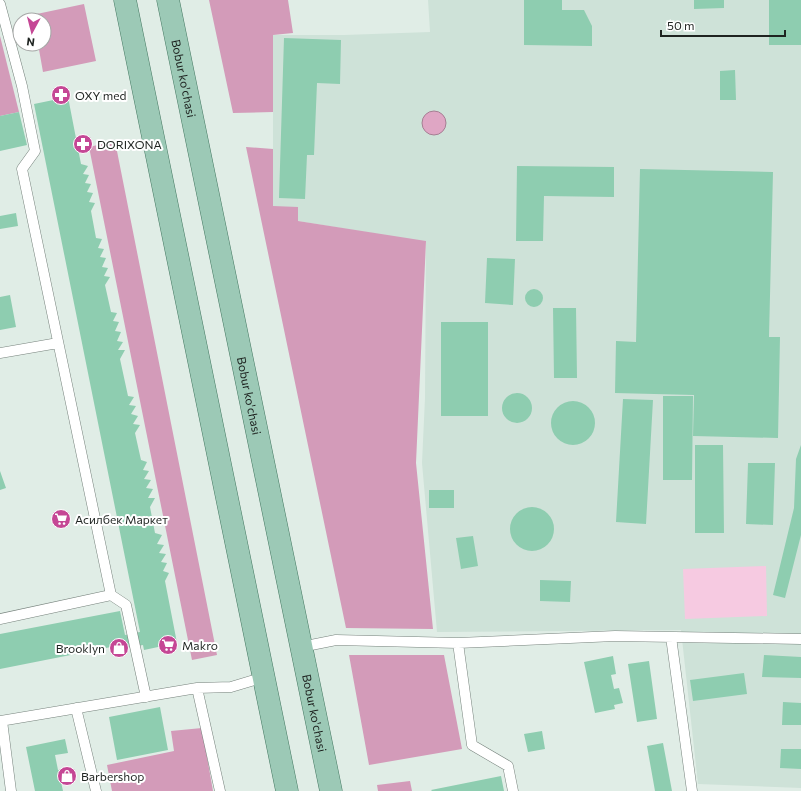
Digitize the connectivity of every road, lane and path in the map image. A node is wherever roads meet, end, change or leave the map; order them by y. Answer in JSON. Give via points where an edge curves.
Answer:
{"nodes":[{"id":1,"x":125,"y":0,"type":"edge"},
{"id":2,"x":168,"y":0,"type":"edge"},
{"id":3,"x":0,"y":4,"type":"edge"},
{"id":4,"x":58,"y":343,"type":"junction"},
{"id":5,"x":0,"y":353,"type":"edge"},
{"id":6,"x":111,"y":595,"type":"junction"},
{"id":7,"x":0,"y":619,"type":"edge"},
{"id":8,"x":671,"y":637,"type":"junction"},
{"id":9,"x":801,"y":639,"type":"edge"},
{"id":10,"x":458,"y":643,"type":"junction"},
{"id":11,"x":301,"y":647,"type":"junction"},
{"id":12,"x":264,"y":677,"type":"junction"},
{"id":13,"x":198,"y":688,"type":"junction"},
{"id":14,"x":146,"y":697,"type":"junction"},
{"id":15,"x":76,"y":708,"type":"junction"},
{"id":16,"x":1,"y":721,"type":"edge"},
{"id":17,"x":11,"y":791,"type":"edge"},
{"id":18,"x":96,"y":791,"type":"edge"},
{"id":19,"x":220,"y":791,"type":"edge"},
{"id":20,"x":288,"y":791,"type":"edge"},
{"id":21,"x":331,"y":791,"type":"edge"},
{"id":22,"x":514,"y":791,"type":"edge"},
{"id":23,"x":692,"y":791,"type":"edge"}],
"edges":[{"from":1,"to":12,"type":"main road"},
{"from":2,"to":11,"type":"main road","name":"Bobur ko'chasi"},
{"from":3,"to":4,"type":"lane","via":[[22,86],[35,151],[22,169]]},
{"from":4,"to":5,"type":"lane"},
{"from":4,"to":6,"type":"lane"},
{"from":6,"to":7,"type":"lane"},
{"from":6,"to":14,"type":"lane","via":[[126,605]]},
{"from":8,"to":9,"type":"lane"},
{"from":8,"to":10,"type":"lane","via":[[615,636]]},
{"from":8,"to":23,"type":"lane"},
{"from":10,"to":11,"type":"lane","via":[[336,640]]},
{"from":10,"to":22,"type":"lane","via":[[472,745],[508,766]]},
{"from":11,"to":21,"type":"main road","name":"Bobur ko'chasi"},
{"from":12,"to":13,"type":"lane","via":[[231,687]]},
{"from":12,"to":20,"type":"main road"},
{"from":13,"to":14,"type":"lane"},
{"from":13,"to":19,"type":"lane"},
{"from":14,"to":15,"type":"lane"},
{"from":15,"to":16,"type":"lane"},
{"from":15,"to":18,"type":"lane"},
{"from":16,"to":17,"type":"lane"}]}
